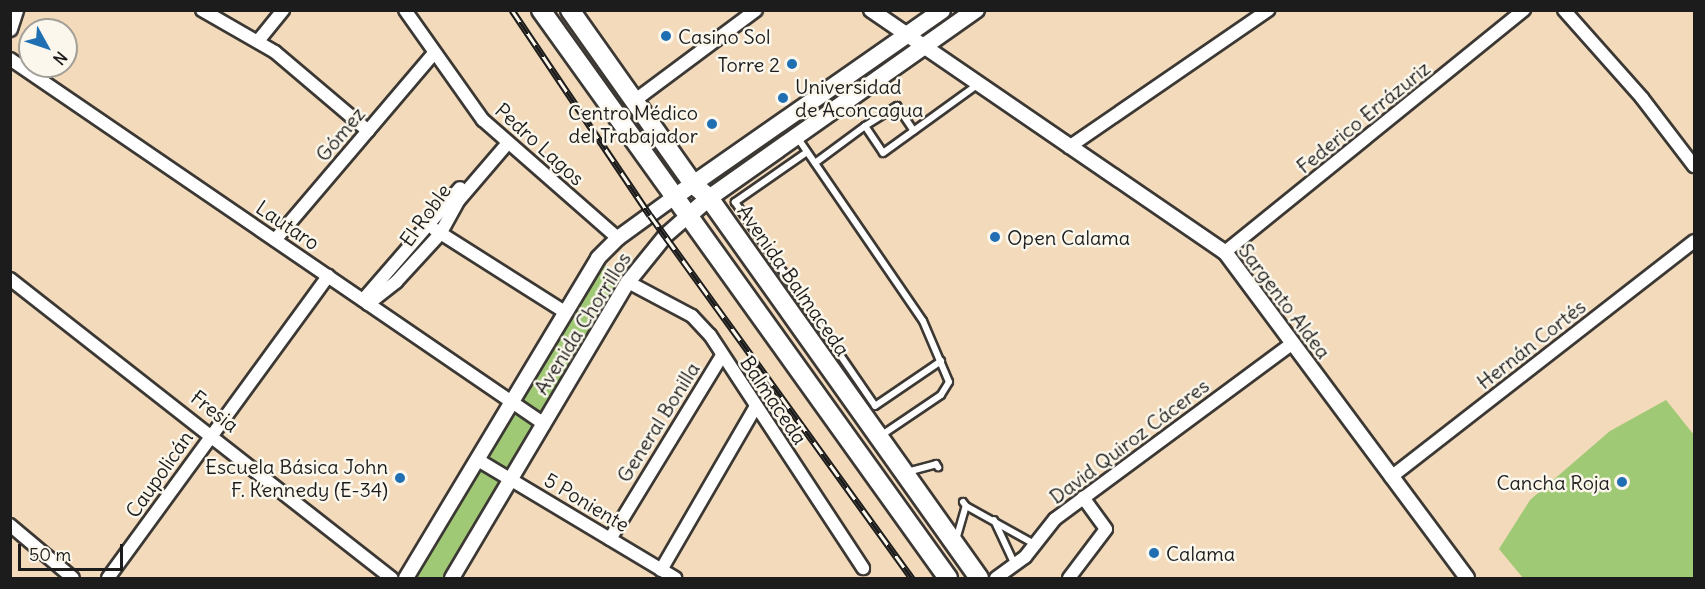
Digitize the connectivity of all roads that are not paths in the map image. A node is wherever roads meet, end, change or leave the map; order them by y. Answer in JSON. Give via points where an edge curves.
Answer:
{"nodes":[{"id":1,"x":16,"y":10,"type":"edge"},
{"id":2,"x":202,"y":10,"type":"edge"},
{"id":3,"x":283,"y":10,"type":"edge"},
{"id":4,"x":405,"y":10,"type":"edge"},
{"id":5,"x":541,"y":10,"type":"edge"},
{"id":6,"x":570,"y":10,"type":"edge"},
{"id":7,"x":756,"y":10,"type":"edge"},
{"id":8,"x":871,"y":10,"type":"edge"},
{"id":9,"x":942,"y":10,"type":"edge"},
{"id":10,"x":976,"y":10,"type":"edge"},
{"id":11,"x":1268,"y":10,"type":"edge"},
{"id":12,"x":1524,"y":10,"type":"edge"},
{"id":13,"x":1564,"y":10,"type":"edge"},
{"id":14,"x":10,"y":29,"type":"edge"},
{"id":15,"x":905,"y":36,"type":"junction"},
{"id":16,"x":258,"y":41,"type":"junction"},
{"id":17,"x":921,"y":49,"type":"junction"},
{"id":18,"x":435,"y":53,"type":"junction"},
{"id":19,"x":10,"y":59,"type":"edge"},
{"id":20,"x":977,"y":85,"type":"junction"},
{"id":21,"x":634,"y":101,"type":"junction"},
{"id":22,"x":866,"y":126,"type":"junction"},
{"id":23,"x":368,"y":131,"type":"junction"},
{"id":24,"x":914,"y":131,"type":"junction"},
{"id":25,"x":796,"y":136,"type":"junction"},
{"id":26,"x":504,"y":141,"type":"junction"},
{"id":27,"x":1070,"y":147,"type":"junction"},
{"id":28,"x":807,"y":152,"type":"junction"},
{"id":29,"x":815,"y":164,"type":"junction"},
{"id":30,"x":1695,"y":166,"type":"edge"},
{"id":31,"x":693,"y":184,"type":"junction"},
{"id":32,"x":674,"y":198,"type":"junction"},
{"id":33,"x":709,"y":198,"type":"junction"},
{"id":34,"x":687,"y":217,"type":"junction"},
{"id":35,"x":428,"y":225,"type":"junction"},
{"id":36,"x":440,"y":234,"type":"junction"},
{"id":37,"x":618,"y":238,"type":"junction"},
{"id":38,"x":275,"y":240,"type":"junction"},
{"id":39,"x":1695,"y":241,"type":"edge"},
{"id":40,"x":1225,"y":252,"type":"junction"},
{"id":41,"x":328,"y":276,"type":"junction"},
{"id":42,"x":10,"y":279,"type":"edge"},
{"id":43,"x":628,"y":282,"type":"junction"},
{"id":44,"x":366,"y":302,"type":"junction"},
{"id":45,"x":566,"y":312,"type":"junction"},
{"id":46,"x":1293,"y":342,"type":"junction"},
{"id":47,"x":721,"y":357,"type":"junction"},
{"id":48,"x":941,"y":361,"type":"junction"},
{"id":49,"x":512,"y":402,"type":"junction"},
{"id":50,"x":755,"y":408,"type":"junction"},
{"id":51,"x":544,"y":424,"type":"junction"},
{"id":52,"x":212,"y":433,"type":"junction"},
{"id":53,"x":879,"y":438,"type":"junction"},
{"id":54,"x":478,"y":460,"type":"junction"},
{"id":55,"x":938,"y":467,"type":"dead end"},
{"id":56,"x":904,"y":473,"type":"junction"},
{"id":57,"x":1391,"y":477,"type":"junction"},
{"id":58,"x":512,"y":480,"type":"junction"},
{"id":59,"x":1083,"y":497,"type":"junction"},
{"id":60,"x":993,"y":519,"type":"junction"},
{"id":61,"x":10,"y":525,"type":"edge"},
{"id":62,"x":610,"y":539,"type":"junction"},
{"id":63,"x":954,"y":544,"type":"junction"},
{"id":64,"x":1036,"y":545,"type":"junction"},
{"id":65,"x":1016,"y":565,"type":"junction"},
{"id":66,"x":863,"y":568,"type":"dead end"},
{"id":67,"x":661,"y":570,"type":"junction"},
{"id":68,"x":73,"y":579,"type":"edge"},
{"id":69,"x":108,"y":579,"type":"edge"},
{"id":70,"x":392,"y":579,"type":"edge"},
{"id":71,"x":406,"y":579,"type":"edge"},
{"id":72,"x":452,"y":579,"type":"edge"},
{"id":73,"x":675,"y":579,"type":"edge"},
{"id":74,"x":948,"y":579,"type":"edge"},
{"id":75,"x":979,"y":579,"type":"edge"},
{"id":76,"x":996,"y":579,"type":"edge"},
{"id":77,"x":1069,"y":579,"type":"edge"},
{"id":78,"x":1467,"y":579,"type":"edge"}],
"edges":[{"from":1,"to":14,"type":"street"},
{"from":2,"to":16,"type":"street"},
{"from":3,"to":16,"type":"street"},
{"from":4,"to":18,"type":"street","name":"Pedro Lagos"},
{"from":5,"to":32,"type":"main road"},
{"from":6,"to":21,"type":"main road","name":"Avenida Balmaceda"},
{"from":7,"to":21,"type":"street"},
{"from":8,"to":15,"type":"street","name":"Sargento Aldea"},
{"from":9,"to":15,"type":"main road"},
{"from":10,"to":17,"type":"main road","name":"Avenida Chorrillos"},
{"from":11,"to":27,"type":"street"},
{"from":12,"to":40,"type":"street","name":"Federico Errázuriz"},
{"from":13,"to":30,"type":"street"},
{"from":15,"to":17,"type":"street","name":"Sargento Aldea"},
{"from":15,"to":31,"type":"main road"},
{"from":16,"to":23,"type":"street"},
{"from":17,"to":20,"type":"street","name":"Sargento Aldea"},
{"from":17,"to":25,"type":"main road","name":"Avenida Chorrillos"},
{"from":18,"to":23,"type":"street","name":"Gómez"},
{"from":18,"to":26,"type":"street","name":"Pedro Lagos"},
{"from":19,"to":38,"type":"street","name":"Lautaro"},
{"from":20,"to":24,"type":"lane"},
{"from":20,"to":27,"type":"street","name":"Sargento Aldea"},
{"from":21,"to":31,"type":"main road","name":"Avenida Balmaceda"},
{"from":22,"to":24,"type":"lane","via":[[897,106]]},
{"from":22,"to":24,"type":"lane","via":[[883,153]]},
{"from":22,"to":29,"type":"lane"},
{"from":23,"to":38,"type":"street","name":"Gómez"},
{"from":25,"to":28,"type":"lane"},
{"from":25,"to":33,"type":"main road","name":"Avenida Chorrillos"},
{"from":26,"to":35,"type":"street","name":"El Roble"},
{"from":26,"to":36,"type":"street","name":"El Roble","via":[[459,201]]},
{"from":26,"to":37,"type":"street","name":"Pedro Lagos"},
{"from":27,"to":40,"type":"street","name":"Sargento Aldea"},
{"from":28,"to":29,"type":"lane"},
{"from":28,"to":48,"type":"lane","via":[[735,202],[875,406]]},
{"from":29,"to":48,"type":"lane","via":[[923,321]]},
{"from":31,"to":32,"type":"main road"},
{"from":31,"to":33,"type":"main road","name":"Avenida Balmaceda"},
{"from":32,"to":34,"type":"main road"},
{"from":32,"to":37,"type":"street","name":"Avenida Chorrillos"},
{"from":33,"to":34,"type":"main road","name":"Avenida Chorrillos"},
{"from":33,"to":53,"type":"main road","name":"Avenida Balmaceda"},
{"from":34,"to":43,"type":"street","name":"Avenida Chorrillos","via":[[666,235]]},
{"from":34,"to":74,"type":"main road"},
{"from":35,"to":36,"type":"street"},
{"from":35,"to":44,"type":"street","name":"El Roble"},
{"from":36,"to":44,"type":"street","name":"El Roble","via":[[396,282]]},
{"from":36,"to":45,"type":"street"},
{"from":37,"to":45,"type":"street","name":"Avenida Chorrillos","via":[[598,258]]},
{"from":38,"to":41,"type":"street","name":"Lautaro"},
{"from":39,"to":57,"type":"street","name":"Hernán Cortés"},
{"from":40,"to":46,"type":"street","name":"Sargento Aldea"},
{"from":41,"to":44,"type":"street","name":"Lautaro"},
{"from":41,"to":52,"type":"street","name":"Caupolicán"},
{"from":42,"to":52,"type":"street","name":"Fresia"},
{"from":43,"to":47,"type":"street","name":"Balmaceda","via":[[692,316],[710,334]]},
{"from":43,"to":51,"type":"street","name":"Avenida Chorrillos"},
{"from":44,"to":49,"type":"street","name":"Lautaro"},
{"from":45,"to":49,"type":"street","name":"Avenida Chorrillos"},
{"from":46,"to":57,"type":"street","name":"Sargento Aldea"},
{"from":46,"to":59,"type":"street","name":"David Quiroz Cáceres"},
{"from":47,"to":50,"type":"street","name":"Balmaceda"},
{"from":47,"to":62,"type":"street","name":"General Bonilla"},
{"from":48,"to":53,"type":"lane","via":[[949,382],[941,395]]},
{"from":49,"to":51,"type":"street","name":"Lautaro"},
{"from":49,"to":54,"type":"street","name":"Avenida Chorrillos"},
{"from":50,"to":66,"type":"street","name":"Balmaceda"},
{"from":50,"to":67,"type":"street"},
{"from":51,"to":58,"type":"street","name":"Avenida Chorrillos"},
{"from":52,"to":69,"type":"street","name":"Caupolicán"},
{"from":52,"to":70,"type":"street","name":"Fresia"},
{"from":53,"to":56,"type":"main road","name":"Avenida Balmaceda"},
{"from":54,"to":58,"type":"street","name":"5 Poniente"},
{"from":54,"to":71,"type":"street","name":"Avenida Chorrillos"},
{"from":55,"to":56,"type":"lane","via":[[936,464]]},
{"from":56,"to":63,"type":"main road","name":"Avenida Balmaceda"},
{"from":57,"to":78,"type":"street","name":"Sargento Aldea"},
{"from":58,"to":62,"type":"street","name":"5 Poniente"},
{"from":58,"to":72,"type":"street","name":"Avenida Chorrillos"},
{"from":59,"to":64,"type":"street","name":"David Quiroz Cáceres","via":[[1055,519]]},
{"from":59,"to":77,"type":"street","via":[[1106,529]]},
{"from":60,"to":63,"type":"lane","via":[[965,504]]},
{"from":60,"to":64,"type":"lane"},
{"from":60,"to":65,"type":"lane"},
{"from":61,"to":68,"type":"street"},
{"from":62,"to":67,"type":"street","name":"5 Poniente"},
{"from":63,"to":75,"type":"main road","name":"Avenida Balmaceda"},
{"from":64,"to":65,"type":"street","name":"David Quiroz Cáceres"},
{"from":65,"to":76,"type":"street","name":"David Quiroz Cáceres"},
{"from":67,"to":73,"type":"street","name":"5 Poniente"}]}
